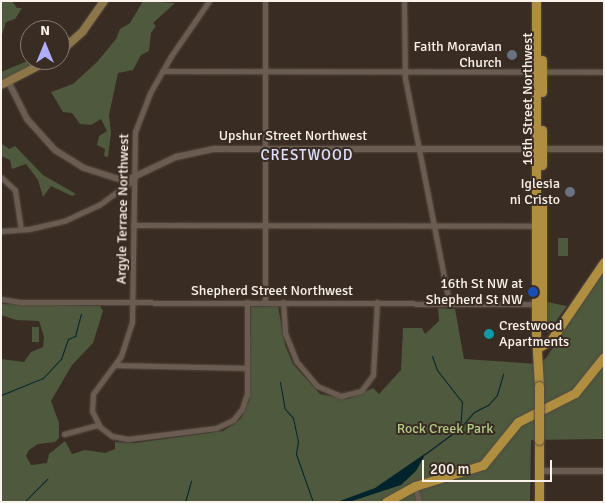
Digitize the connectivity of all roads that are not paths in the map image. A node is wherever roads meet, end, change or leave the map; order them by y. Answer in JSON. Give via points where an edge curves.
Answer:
{"nodes":[{"id":1,"x":104,"y":1,"type":"edge"},
{"id":2,"x":209,"y":1,"type":"edge"},
{"id":3,"x":265,"y":1,"type":"edge"},
{"id":4,"x":404,"y":1,"type":"edge"},
{"id":5,"x":536,"y":1,"type":"edge"},
{"id":6,"x":542,"y":1,"type":"edge"},
{"id":7,"x":70,"y":43,"type":"edge"},
{"id":8,"x":31,"y":70,"type":"edge"},
{"id":9,"x":162,"y":71,"type":"junction"},
{"id":10,"x":266,"y":72,"type":"junction"},
{"id":11,"x":405,"y":72,"type":"junction"},
{"id":12,"x":539,"y":72,"type":"junction"},
{"id":13,"x":604,"y":72,"type":"edge"},
{"id":14,"x":5,"y":84,"type":"edge"},
{"id":15,"x":265,"y":148,"type":"junction"},
{"id":16,"x":419,"y":149,"type":"junction"},
{"id":17,"x":539,"y":149,"type":"junction"},
{"id":18,"x":604,"y":149,"type":"edge"},
{"id":19,"x":1,"y":177,"type":"edge"},
{"id":20,"x":133,"y":180,"type":"junction"},
{"id":21,"x":133,"y":225,"type":"junction"},
{"id":22,"x":265,"y":225,"type":"junction"},
{"id":23,"x":434,"y":226,"type":"junction"},
{"id":24,"x":539,"y":226,"type":"junction"},
{"id":25,"x":20,"y":230,"type":"junction"},
{"id":26,"x":1,"y":231,"type":"edge"},
{"id":27,"x":603,"y":265,"type":"edge"},
{"id":28,"x":1,"y":299,"type":"edge"},
{"id":29,"x":133,"y":302,"type":"junction"},
{"id":30,"x":247,"y":302,"type":"junction"},
{"id":31,"x":265,"y":302,"type":"junction"},
{"id":32,"x":283,"y":302,"type":"junction"},
{"id":33,"x":377,"y":302,"type":"junction"},
{"id":34,"x":449,"y":303,"type":"junction"},
{"id":35,"x":539,"y":304,"type":"junction"},
{"id":36,"x":539,"y":347,"type":"junction"},
{"id":37,"x":604,"y":357,"type":"edge"},
{"id":38,"x":115,"y":365,"type":"junction"},
{"id":39,"x":247,"y":368,"type":"junction"},
{"id":40,"x":98,"y":425,"type":"junction"},
{"id":41,"x":64,"y":434,"type":"dead end"},
{"id":42,"x":539,"y":471,"type":"junction"},
{"id":43,"x":604,"y":471,"type":"edge"},
{"id":44,"x":415,"y":486,"type":"junction"},
{"id":45,"x":386,"y":502,"type":"edge"},
{"id":46,"x":419,"y":502,"type":"edge"},
{"id":47,"x":539,"y":502,"type":"edge"}],
"edges":[{"from":1,"to":7,"type":"main road","via":[[83,31]]},
{"from":2,"to":9,"type":"street","name":"Argyle Terrace Northwest"},
{"from":3,"to":10,"type":"street"},
{"from":4,"to":11,"type":"street"},
{"from":5,"to":12,"type":"main road","name":"16th Street Northwest"},
{"from":6,"to":12,"type":"main road","name":"16th Street Northwest"},
{"from":8,"to":14,"type":"main road"},
{"from":9,"to":10,"type":"street"},
{"from":9,"to":20,"type":"street","name":"Argyle Terrace Northwest","via":[[136,126]]},
{"from":10,"to":11,"type":"street"},
{"from":10,"to":15,"type":"street"},
{"from":11,"to":12,"type":"street"},
{"from":11,"to":16,"type":"street"},
{"from":12,"to":13,"type":"street"},
{"from":12,"to":17,"type":"main road","name":"16th Street Northwest"},
{"from":14,"to":20,"type":"street","via":[[27,119],[55,150],[91,171]]},
{"from":15,"to":16,"type":"street","name":"Upshur Street Northwest"},
{"from":15,"to":20,"type":"street","name":"Upshur Street Northwest","via":[[196,152],[165,162]]},
{"from":15,"to":22,"type":"street"},
{"from":16,"to":17,"type":"street","name":"Upshur Street Northwest"},
{"from":16,"to":23,"type":"street"},
{"from":17,"to":18,"type":"street","name":"Upshur Street Northwest"},
{"from":17,"to":24,"type":"main road","name":"16th Street Northwest"},
{"from":19,"to":25,"type":"street","via":[[16,192]]},
{"from":20,"to":21,"type":"street","name":"Argyle Terrace Northwest"},
{"from":20,"to":25,"type":"street","name":"Upshur Street Northwest","via":[[78,216]]},
{"from":21,"to":22,"type":"street"},
{"from":21,"to":29,"type":"street","name":"Argyle Terrace Northwest"},
{"from":22,"to":23,"type":"street"},
{"from":22,"to":31,"type":"street"},
{"from":23,"to":24,"type":"street"},
{"from":23,"to":34,"type":"street"},
{"from":24,"to":35,"type":"main road","name":"16th Street Northwest"},
{"from":25,"to":26,"type":"street","name":"Upshur Street Northwest"},
{"from":27,"to":36,"type":"main road","via":[[550,340]]},
{"from":28,"to":29,"type":"street","name":"Shepherd Street Northwest"},
{"from":29,"to":30,"type":"street","name":"Shepherd Street Northwest"},
{"from":29,"to":38,"type":"street","name":"Argyle Terrace Northwest","via":[[130,336]]},
{"from":30,"to":31,"type":"street","name":"Shepherd Street Northwest"},
{"from":30,"to":39,"type":"street"},
{"from":31,"to":32,"type":"street","name":"Shepherd Street Northwest"},
{"from":32,"to":33,"type":"street","name":"Shepherd Street Northwest"},
{"from":32,"to":33,"type":"street","via":[[285,333],[297,362],[317,386],[341,396],[361,391],[374,375]]},
{"from":33,"to":34,"type":"street","name":"Shepherd Street Northwest"},
{"from":34,"to":35,"type":"street","name":"Shepherd Street Northwest"},
{"from":35,"to":36,"type":"main road","name":"16th Street Northwest"},
{"from":36,"to":42,"type":"main road","name":"16th Street Northwest","bridge":true},
{"from":37,"to":44,"type":"main road","via":[[575,393],[511,428],[494,455],[483,465]]},
{"from":38,"to":39,"type":"street"},
{"from":38,"to":40,"type":"street","name":"Argyle Terrace Northwest","via":[[93,394],[92,411]]},
{"from":39,"to":40,"type":"street","via":[[246,397],[237,416],[220,428],[128,439],[112,436]]},
{"from":40,"to":41,"type":"street"},
{"from":42,"to":43,"type":"street"},
{"from":42,"to":47,"type":"main road","name":"16th Street Northwest"},
{"from":44,"to":45,"type":"main road"},
{"from":44,"to":46,"type":"street"}]}
